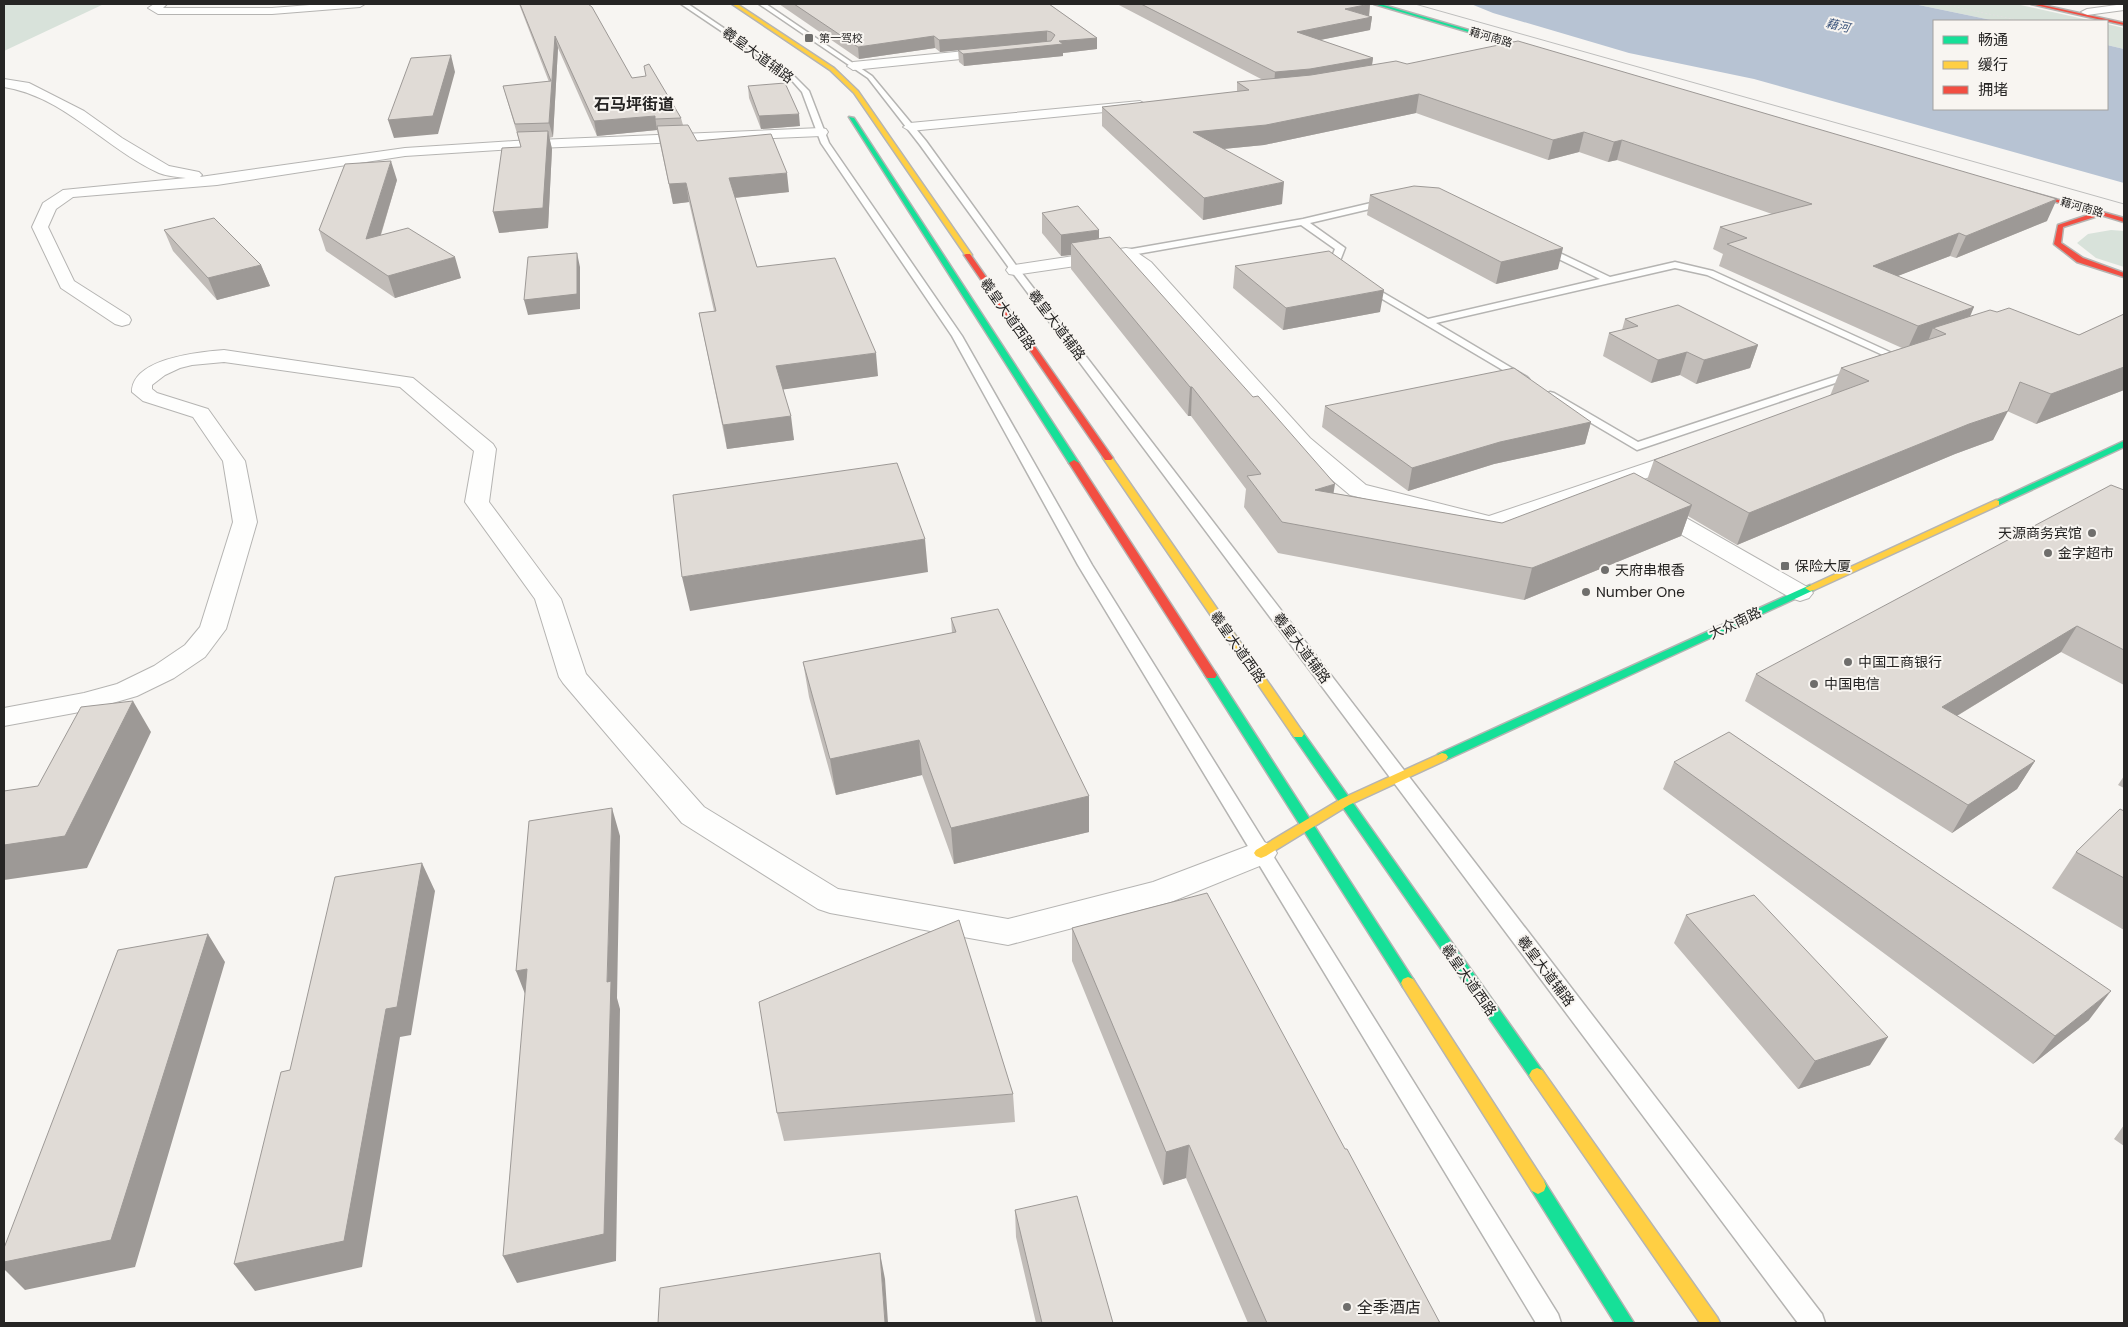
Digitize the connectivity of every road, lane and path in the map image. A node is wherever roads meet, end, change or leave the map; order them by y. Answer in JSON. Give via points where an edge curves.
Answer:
{"nodes":[{"id":1,"x":162,"y":4,"type":"edge"},
{"id":2,"x":360,"y":4,"type":"edge"},
{"id":3,"x":684,"y":4,"type":"edge"},
{"id":4,"x":762,"y":4,"type":"edge"},
{"id":5,"x":1376,"y":4,"type":"edge"},
{"id":6,"x":1942,"y":4,"type":"edge"},
{"id":7,"x":2033,"y":4,"type":"edge"},
{"id":8,"x":2050,"y":4,"type":"edge"},
{"id":9,"x":2124,"y":7,"type":"edge"},
{"id":10,"x":731,"y":9,"type":"edge"},
{"id":11,"x":2087,"y":12,"type":"junction"},
{"id":12,"x":2020,"y":20,"type":"edge"},
{"id":13,"x":2106,"y":20,"type":"edge"},
{"id":14,"x":2108,"y":20,"type":"edge"},
{"id":15,"x":2124,"y":20,"type":"edge"},
{"id":16,"x":2124,"y":24,"type":"edge"},
{"id":17,"x":1522,"y":46,"type":"junction"},
{"id":18,"x":1010,"y":51,"type":"edge"},
{"id":19,"x":1493,"y":52,"type":"edge"},
{"id":20,"x":1560,"y":57,"type":"edge"},
{"id":21,"x":799,"y":61,"type":"dead end"},
{"id":22,"x":853,"y":66,"type":"junction"},
{"id":23,"x":4,"y":83,"type":"edge"},
{"id":24,"x":1153,"y":103,"type":"edge"},
{"id":25,"x":847,"y":111,"type":"dead end"},
{"id":26,"x":910,"y":127,"type":"junction"},
{"id":27,"x":821,"y":132,"type":"junction"},
{"id":28,"x":218,"y":180,"type":"junction"},
{"id":29,"x":2006,"y":186,"type":"edge"},
{"id":30,"x":1397,"y":200,"type":"edge"},
{"id":31,"x":2101,"y":213,"type":"junction"},
{"id":32,"x":2124,"y":220,"type":"edge"},
{"id":33,"x":1303,"y":222,"type":"junction"},
{"id":34,"x":1530,"y":242,"type":"edge"},
{"id":35,"x":1126,"y":253,"type":"junction"},
{"id":36,"x":1015,"y":270,"type":"junction"},
{"id":37,"x":2124,"y":275,"type":"edge"},
{"id":38,"x":1609,"y":280,"type":"junction"},
{"id":39,"x":122,"y":320,"type":"dead end"},
{"id":40,"x":1427,"y":322,"type":"junction"},
{"id":41,"x":2124,"y":444,"type":"edge"},
{"id":42,"x":1702,"y":452,"type":"edge"},
{"id":43,"x":1609,"y":483,"type":"junction"},
{"id":44,"x":1800,"y":593,"type":"junction"},
{"id":45,"x":4,"y":717,"type":"edge"},
{"id":46,"x":1399,"y":778,"type":"junction"},
{"id":47,"x":1345,"y":802,"type":"junction"},
{"id":48,"x":1308,"y":824,"type":"junction"},
{"id":49,"x":1261,"y":853,"type":"junction"},
{"id":50,"x":1550,"y":1323,"type":"edge"},
{"id":51,"x":1625,"y":1323,"type":"edge"},
{"id":52,"x":1711,"y":1323,"type":"edge"},
{"id":53,"x":1813,"y":1323,"type":"edge"}],
"edges":[{"from":1,"to":2,"type":"street","via":[[154,8],[263,11]]},
{"from":3,"to":27,"type":"lane","name":"羲皇大道辅路","via":[[790,75],[805,91]]},
{"from":4,"to":22,"type":"lane","name":"羲皇大道辅路"},
{"from":5,"to":17,"type":"main road","name":"藉河南路"},
{"from":6,"to":12,"type":"path"},
{"from":7,"to":13,"type":"main road"},
{"from":8,"to":11,"type":"main road"},
{"from":9,"to":11,"type":"street"},
{"from":10,"to":21,"type":"main road","name":"羲皇大道西路"},
{"from":10,"to":47,"type":"main road","name":"羲皇大道西路","via":[[832,69],[856,92]]},
{"from":11,"to":15,"type":"main road"},
{"from":14,"to":16,"type":"main road"},
{"from":17,"to":19,"type":"street"},
{"from":17,"to":20,"type":"main road","name":"藉河南路"},
{"from":18,"to":22,"type":"street"},
{"from":22,"to":26,"type":"lane","name":"羲皇大道辅路","via":[[870,77]]},
{"from":23,"to":28,"type":"street","via":[[24,86],[79,114],[165,170]]},
{"from":24,"to":26,"type":"street"},
{"from":25,"to":48,"type":"main road","name":"羲皇大道西路"},
{"from":26,"to":36,"type":"lane","name":"羲皇大道辅路"},
{"from":27,"to":28,"type":"street","via":[[405,152]]},
{"from":27,"to":49,"type":"lane","name":"羲皇大道辅路","via":[[825,143],[957,336],[1085,565]]},
{"from":28,"to":39,"type":"street","via":[[69,193],[49,206],[40,227],[68,284]]},
{"from":29,"to":31,"type":"main road","name":"藉河南路"},
{"from":30,"to":33,"type":"lane"},
{"from":31,"to":32,"type":"main road","name":"藉河南路"},
{"from":31,"to":37,"type":"main road","via":[[2060,226],[2057,244],[2080,260]]},
{"from":33,"to":35,"type":"lane"},
{"from":33,"to":40,"type":"lane","via":[[1340,248],[1333,267]]},
{"from":34,"to":38,"type":"lane"},
{"from":35,"to":36,"type":"street"},
{"from":35,"to":43,"type":"street","via":[[1145,266],[1302,443],[1358,490],[1490,523]]},
{"from":36,"to":46,"type":"lane","name":"羲皇大道辅路"},
{"from":38,"to":40,"type":"lane"},
{"from":38,"to":40,"type":"lane","via":[[1675,265],[1710,273],[1901,358],[1637,446]]},
{"from":41,"to":44,"type":"main road","name":"大众南路"},
{"from":42,"to":43,"type":"street"},
{"from":43,"to":44,"type":"street"},
{"from":44,"to":46,"type":"main road","name":"大众南路"},
{"from":45,"to":49,"type":"street","via":[[85,702],[127,690],[164,672],[195,651],[213,629],[245,522],[234,462],[201,413],[150,397],[142,392],[142,386],[147,378],[173,364],[224,356],[406,382],[485,449],[477,502],[548,598],[573,677],[693,816],[830,900],[1008,932],[1159,893]]},
{"from":46,"to":47,"type":"main road","name":"大众南路"},
{"from":46,"to":53,"type":"lane","name":"羲皇大道辅路"},
{"from":47,"to":48,"type":"main road","name":"大众南路"},
{"from":47,"to":52,"type":"main road","name":"羲皇大道西路"},
{"from":48,"to":49,"type":"main road","name":"大众南路"},
{"from":48,"to":51,"type":"main road","name":"羲皇大道西路"},
{"from":49,"to":50,"type":"lane","name":"羲皇大道辅路"}]}
